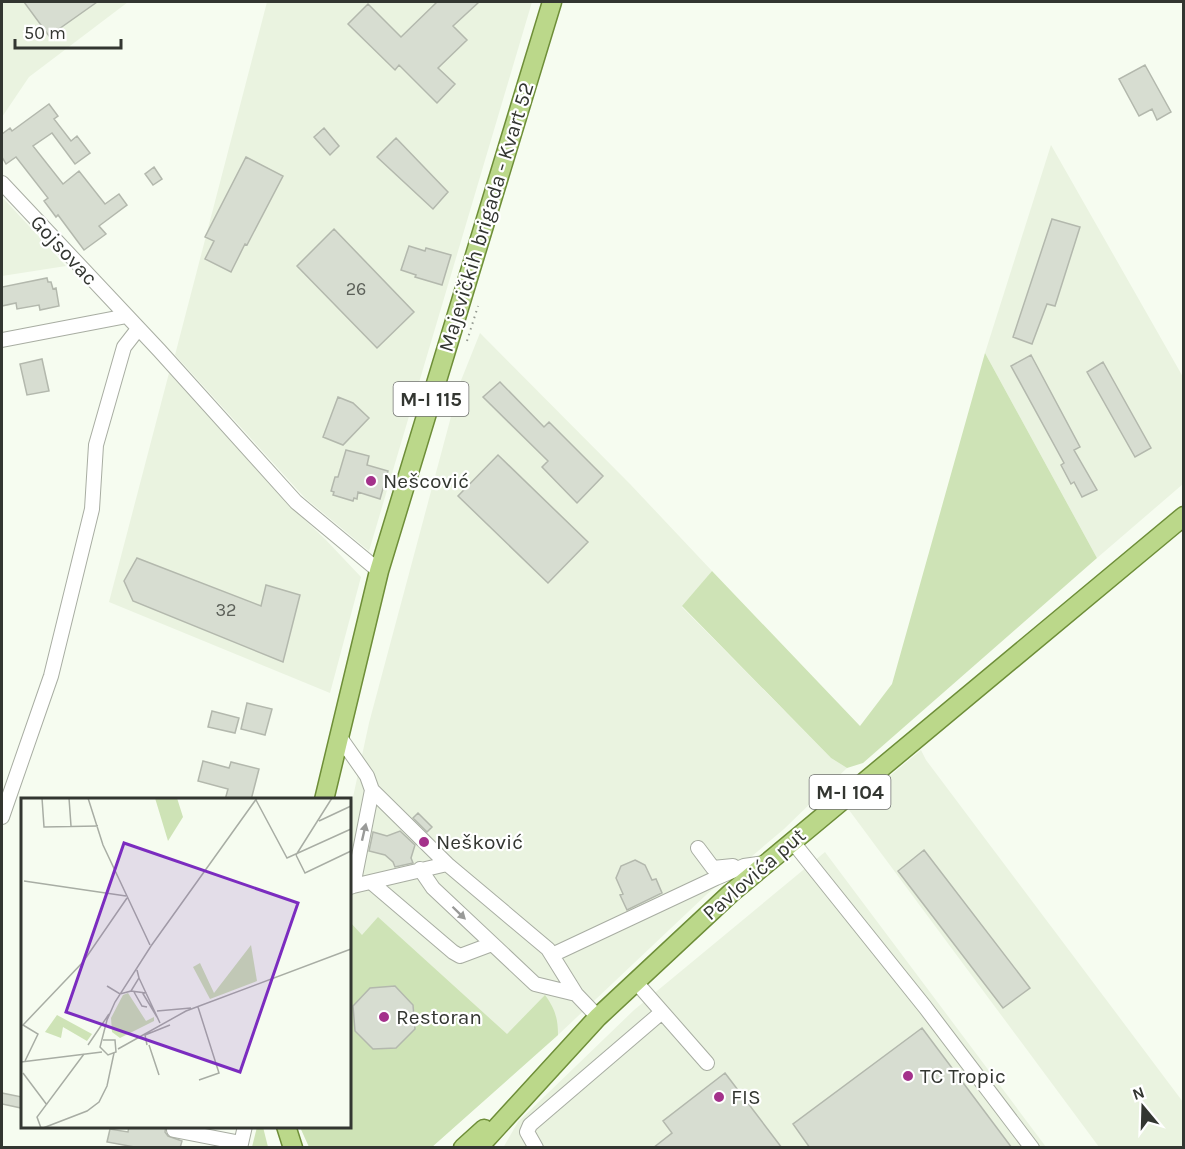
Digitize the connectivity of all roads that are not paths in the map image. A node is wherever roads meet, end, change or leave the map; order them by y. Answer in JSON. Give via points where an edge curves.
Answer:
{"nodes":[{"id":1,"x":552,"y":2,"type":"edge"},
{"id":2,"x":2,"y":183,"type":"edge"},
{"id":3,"x":127,"y":316,"type":"junction"},
{"id":4,"x":138,"y":329,"type":"junction"},
{"id":5,"x":2,"y":340,"type":"edge"},
{"id":6,"x":1184,"y":516,"type":"edge"},
{"id":7,"x":379,"y":571,"type":"junction"},
{"id":8,"x":339,"y":736,"type":"junction"},
{"id":9,"x":372,"y":790,"type":"junction"},
{"id":10,"x":324,"y":798,"type":"edge"},
{"id":11,"x":2,"y":817,"type":"edge"},
{"id":12,"x":792,"y":841,"type":"junction"},
{"id":13,"x":699,"y":848,"type":"dead end"},
{"id":14,"x":765,"y":863,"type":"junction"},
{"id":15,"x":447,"y":864,"type":"junction"},
{"id":16,"x":744,"y":866,"type":"junction"},
{"id":17,"x":420,"y":869,"type":"junction"},
{"id":18,"x":372,"y":883,"type":"junction"},
{"id":19,"x":351,"y":886,"type":"edge"},
{"id":20,"x":492,"y":944,"type":"junction"},
{"id":21,"x":552,"y":955,"type":"junction"},
{"id":22,"x":635,"y":981,"type":"junction"},
{"id":23,"x":576,"y":994,"type":"junction"},
{"id":24,"x":662,"y":1012,"type":"junction"},
{"id":25,"x":598,"y":1017,"type":"junction"},
{"id":26,"x":707,"y":1063,"type":"dead end"},
{"id":27,"x":533,"y":1086,"type":"junction"},
{"id":28,"x":245,"y":1128,"type":"edge"},
{"id":29,"x":274,"y":1128,"type":"edge"},
{"id":30,"x":287,"y":1128,"type":"edge"},
{"id":31,"x":174,"y":1130,"type":"dead end"},
{"id":32,"x":241,"y":1145,"type":"edge"},
{"id":33,"x":279,"y":1148,"type":"edge"},
{"id":34,"x":293,"y":1148,"type":"edge"},
{"id":35,"x":463,"y":1148,"type":"edge"},
{"id":36,"x":478,"y":1148,"type":"edge"},
{"id":37,"x":536,"y":1148,"type":"edge"},
{"id":38,"x":1032,"y":1148,"type":"edge"}],
"edges":[{"from":1,"to":7,"type":"main road","name":"Majevičkih brigada - Kvart 52","number":"M-I 115"},
{"from":2,"to":3,"type":"street","name":"Gojsovac"},
{"from":3,"to":4,"type":"street","name":"Gojsovac"},
{"from":3,"to":5,"type":"street"},
{"from":4,"to":7,"type":"street","via":[[296,502]]},
{"from":4,"to":11,"type":"street","via":[[124,347],[96,445],[92,509],[51,676]]},
{"from":6,"to":12,"type":"main road","name":"Pavlovića put","number":"M-I 104"},
{"from":7,"to":8,"type":"main road","name":"Majevičkih brigada - Kvart 52","number":"M-I 115"},
{"from":8,"to":9,"type":"street","via":[[367,776]]},
{"from":8,"to":10,"type":"main road","name":"Majevičkih brigada - Kvart 52","number":"M-I 115"},
{"from":9,"to":15,"type":"street"},
{"from":19,"to":9,"type":"street","one_way":true},
{"from":12,"to":14,"type":"main road","name":"Pavlovića put","number":"M-I 104"},
{"from":12,"to":38,"type":"street"},
{"from":13,"to":16,"type":"street","via":[[713,868]]},
{"from":14,"to":16,"type":"street"},
{"from":14,"to":22,"type":"main road","name":"Pavlovića put","number":"M-I 104"},
{"from":15,"to":17,"type":"street"},
{"from":15,"to":21,"type":"street"},
{"from":16,"to":21,"type":"street"},
{"from":17,"to":18,"type":"street"},
{"from":17,"to":20,"type":"street","one_way":true,"via":[[433,888]]},
{"from":18,"to":19,"type":"street"},
{"from":18,"to":20,"type":"street","via":[[460,956]]},
{"from":20,"to":23,"type":"street","via":[[536,984]]},
{"from":21,"to":23,"type":"street"},
{"from":22,"to":24,"type":"street"},
{"from":22,"to":25,"type":"main road","name":"Pavlovića put","number":"M-I 104"},
{"from":23,"to":25,"type":"street"},
{"from":24,"to":26,"type":"street"},
{"from":24,"to":37,"type":"street","via":[[530,1125],[527,1132]]},
{"from":25,"to":27,"type":"main road","name":"Pavlovića put","number":"M-I 104"},
{"from":27,"to":35,"type":"main road","number":"M-I 104"},
{"from":27,"to":36,"type":"main road","number":"M-I 104"},
{"from":28,"to":32,"type":"street"},
{"from":29,"to":33,"type":"main road"},
{"from":30,"to":34,"type":"main road"},
{"from":31,"to":32,"type":"street"}]}
